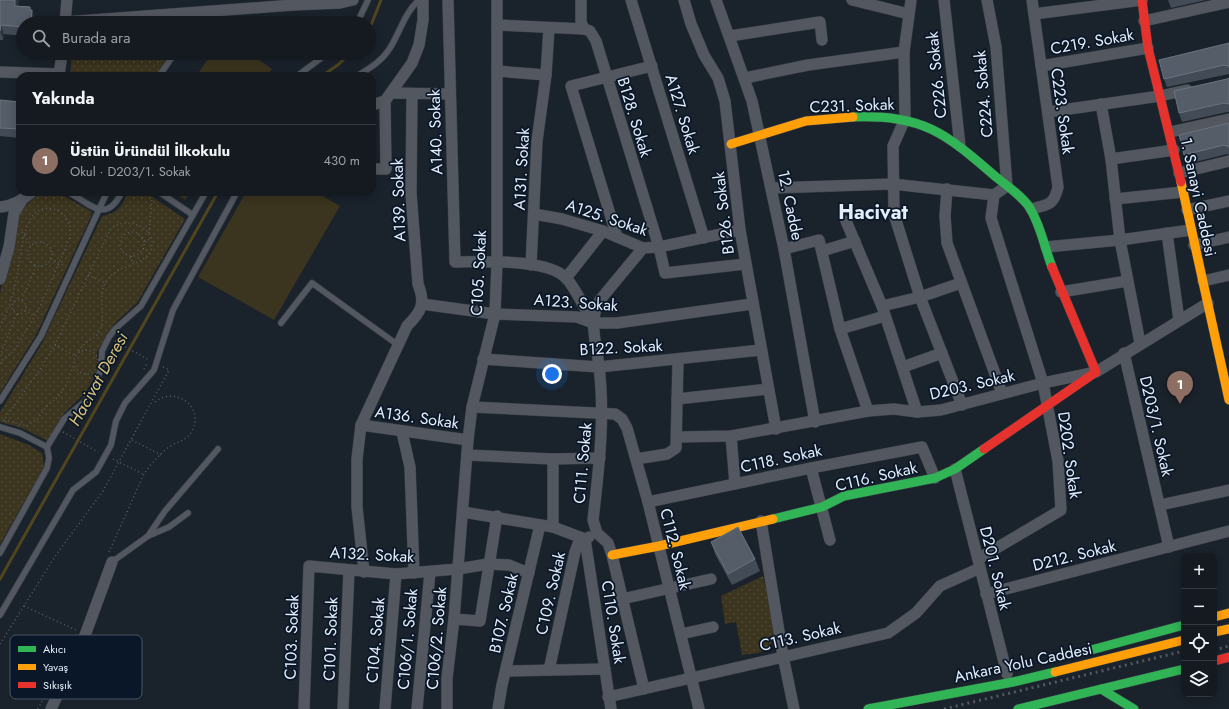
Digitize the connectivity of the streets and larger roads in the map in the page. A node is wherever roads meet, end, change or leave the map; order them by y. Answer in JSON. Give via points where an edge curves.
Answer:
{"nodes":[{"id":1,"x":67,"y":0,"type":"edge"},
{"id":2,"x":353,"y":0,"type":"edge"},
{"id":3,"x":423,"y":0,"type":"edge"},
{"id":4,"x":448,"y":0,"type":"edge"},
{"id":5,"x":498,"y":0,"type":"edge"},
{"id":6,"x":581,"y":0,"type":"edge"},
{"id":7,"x":630,"y":0,"type":"edge"},
{"id":8,"x":684,"y":0,"type":"edge"},
{"id":9,"x":716,"y":0,"type":"edge"},
{"id":10,"x":852,"y":0,"type":"edge"},
{"id":11,"x":911,"y":0,"type":"edge"},
{"id":12,"x":944,"y":0,"type":"edge"},
{"id":13,"x":987,"y":0,"type":"edge"},
{"id":14,"x":1032,"y":0,"type":"edge"},
{"id":15,"x":1142,"y":0,"type":"edge"},
{"id":16,"x":1229,"y":2,"type":"edge"},
{"id":17,"x":1089,"y":3,"type":"edge"},
{"id":18,"x":909,"y":14,"type":"junction"},
{"id":19,"x":1034,"y":14,"type":"junction"},
{"id":20,"x":66,"y":16,"type":"edge"},
{"id":21,"x":148,"y":16,"type":"edge"},
{"id":22,"x":1144,"y":21,"type":"junction"},
{"id":23,"x":497,"y":25,"type":"junction"},
{"id":24,"x":549,"y":28,"type":"junction"},
{"id":25,"x":584,"y":29,"type":"junction"},
{"id":26,"x":730,"y":36,"type":"junction"},
{"id":27,"x":822,"y":40,"type":"dead end"},
{"id":28,"x":1148,"y":48,"type":"junction"},
{"id":29,"x":904,"y":52,"type":"junction"},
{"id":30,"x":61,"y":60,"type":"edge"},
{"id":31,"x":652,"y":66,"type":"junction"},
{"id":32,"x":1041,"y":66,"type":"junction"},
{"id":33,"x":0,"y":72,"type":"edge"},
{"id":34,"x":59,"y":72,"type":"edge"},
{"id":35,"x":497,"y":72,"type":"junction"},
{"id":36,"x":16,"y":73,"type":"edge"},
{"id":37,"x":546,"y":75,"type":"junction"},
{"id":38,"x":607,"y":78,"type":"junction"},
{"id":39,"x":745,"y":78,"type":"junction"},
{"id":40,"x":1198,"y":88,"type":"edge"},
{"id":41,"x":412,"y":94,"type":"junction"},
{"id":42,"x":450,"y":94,"type":"junction"},
{"id":43,"x":1160,"y":96,"type":"junction"},
{"id":44,"x":388,"y":97,"type":"junction"},
{"id":45,"x":376,"y":103,"type":"edge"},
{"id":46,"x":1101,"y":104,"type":"junction"},
{"id":47,"x":1048,"y":112,"type":"junction"},
{"id":48,"x":905,"y":119,"type":"junction"},
{"id":49,"x":1229,"y":119,"type":"edge"},
{"id":50,"x":1170,"y":132,"type":"junction"},
{"id":51,"x":759,"y":134,"type":"junction"},
{"id":52,"x":731,"y":144,"type":"junction"},
{"id":53,"x":960,"y":146,"type":"junction"},
{"id":54,"x":1174,"y":150,"type":"junction"},
{"id":55,"x":1111,"y":159,"type":"junction"},
{"id":56,"x":1229,"y":161,"type":"edge"},
{"id":57,"x":376,"y":169,"type":"edge"},
{"id":58,"x":1179,"y":173,"type":"junction"},
{"id":59,"x":892,"y":184,"type":"junction"},
{"id":60,"x":1007,"y":186,"type":"junction"},
{"id":61,"x":772,"y":188,"type":"junction"},
{"id":62,"x":947,"y":189,"type":"junction"},
{"id":63,"x":1183,"y":192,"type":"junction"},
{"id":64,"x":994,"y":195,"type":"junction"},
{"id":65,"x":27,"y":196,"type":"edge"},
{"id":66,"x":1115,"y":199,"type":"junction"},
{"id":67,"x":22,"y":200,"type":"junction"},
{"id":68,"x":1229,"y":201,"type":"edge"},
{"id":69,"x":0,"y":207,"type":"edge"},
{"id":70,"x":1031,"y":209,"type":"junction"},
{"id":71,"x":1187,"y":210,"type":"junction"},
{"id":72,"x":534,"y":214,"type":"junction"},
{"id":73,"x":846,"y":221,"type":"dead end"},
{"id":74,"x":740,"y":230,"type":"junction"},
{"id":75,"x":1191,"y":230,"type":"junction"},
{"id":76,"x":603,"y":231,"type":"junction"},
{"id":77,"x":1167,"y":233,"type":"junction"},
{"id":78,"x":617,"y":237,"type":"junction"},
{"id":79,"x":1229,"y":237,"type":"edge"},
{"id":80,"x":704,"y":238,"type":"junction"},
{"id":81,"x":1120,"y":240,"type":"junction"},
{"id":82,"x":855,"y":241,"type":"junction"},
{"id":83,"x":1194,"y":245,"type":"junction"},
{"id":84,"x":659,"y":247,"type":"junction"},
{"id":85,"x":1046,"y":247,"type":"junction"},
{"id":86,"x":643,"y":248,"type":"junction"},
{"id":87,"x":784,"y":249,"type":"junction"},
{"id":88,"x":822,"y":251,"type":"junction"},
{"id":89,"x":497,"y":262,"type":"junction"},
{"id":90,"x":745,"y":264,"type":"junction"},
{"id":91,"x":2,"y":265,"type":"edge"},
{"id":92,"x":531,"y":265,"type":"junction"},
{"id":93,"x":1229,"y":275,"type":"edge"},
{"id":94,"x":566,"y":278,"type":"junction"},
{"id":95,"x":0,"y":279,"type":"edge"},
{"id":96,"x":1127,"y":281,"type":"junction"},
{"id":97,"x":1203,"y":281,"type":"junction"},
{"id":98,"x":961,"y":283,"type":"junction"},
{"id":99,"x":1061,"y":292,"type":"junction"},
{"id":100,"x":920,"y":297,"type":"junction"},
{"id":101,"x":1208,"y":303,"type":"junction"},
{"id":102,"x":422,"y":304,"type":"junction"},
{"id":103,"x":752,"y":304,"type":"junction"},
{"id":104,"x":884,"y":311,"type":"junction"},
{"id":105,"x":495,"y":314,"type":"junction"},
{"id":106,"x":1179,"y":320,"type":"junction"},
{"id":107,"x":593,"y":323,"type":"junction"},
{"id":108,"x":840,"y":329,"type":"junction"},
{"id":109,"x":1140,"y":343,"type":"junction"},
{"id":110,"x":761,"y":350,"type":"junction"},
{"id":111,"x":942,"y":353,"type":"junction"},
{"id":112,"x":1124,"y":354,"type":"junction"},
{"id":113,"x":483,"y":359,"type":"junction"},
{"id":114,"x":678,"y":360,"type":"junction"},
{"id":115,"x":599,"y":367,"type":"junction"},
{"id":116,"x":903,"y":367,"type":"junction"},
{"id":117,"x":1096,"y":372,"type":"junction"},
{"id":118,"x":1043,"y":383,"type":"junction"},
{"id":119,"x":768,"y":389,"type":"junction"},
{"id":120,"x":1002,"y":393,"type":"junction"},
{"id":121,"x":677,"y":399,"type":"junction"},
{"id":122,"x":1229,"y":400,"type":"edge"},
{"id":123,"x":1047,"y":404,"type":"junction"},
{"id":124,"x":962,"y":405,"type":"junction"},
{"id":125,"x":472,"y":407,"type":"junction"},
{"id":126,"x":868,"y":410,"type":"junction"},
{"id":127,"x":917,"y":412,"type":"junction"},
{"id":128,"x":602,"y":413,"type":"junction"},
{"id":129,"x":815,"y":422,"type":"junction"},
{"id":130,"x":361,"y":425,"type":"junction"},
{"id":131,"x":776,"y":429,"type":"junction"},
{"id":132,"x":402,"y":432,"type":"junction"},
{"id":133,"x":731,"y":436,"type":"junction"},
{"id":134,"x":677,"y":437,"type":"junction"},
{"id":135,"x":468,"y":440,"type":"junction"},
{"id":136,"x":467,"y":455,"type":"junction"},
{"id":137,"x":600,"y":458,"type":"junction"},
{"id":138,"x":553,"y":459,"type":"junction"},
{"id":139,"x":636,"y":459,"type":"junction"},
{"id":140,"x":811,"y":468,"type":"junction"},
{"id":141,"x":954,"y":469,"type":"junction"},
{"id":142,"x":935,"y":478,"type":"junction"},
{"id":143,"x":735,"y":484,"type":"junction"},
{"id":144,"x":1229,"y":490,"type":"edge"},
{"id":145,"x":648,"y":502,"type":"junction"},
{"id":146,"x":1160,"y":505,"type":"junction"},
{"id":147,"x":822,"y":506,"type":"junction"},
{"id":148,"x":463,"y":512,"type":"junction"},
{"id":149,"x":496,"y":516,"type":"junction"},
{"id":150,"x":761,"y":522,"type":"junction"},
{"id":151,"x":540,"y":525,"type":"junction"},
{"id":152,"x":553,"y":527,"type":"junction"},
{"id":153,"x":1229,"y":531,"type":"edge"},
{"id":154,"x":597,"y":533,"type":"junction"},
{"id":155,"x":585,"y":539,"type":"junction"},
{"id":156,"x":830,"y":540,"type":"dead end"},
{"id":157,"x":659,"y":546,"type":"junction"},
{"id":158,"x":1169,"y":547,"type":"junction"},
{"id":159,"x":612,"y":555,"type":"junction"},
{"id":160,"x":112,"y":562,"type":"road end"},
{"id":161,"x":488,"y":564,"type":"junction"},
{"id":162,"x":979,"y":564,"type":"junction"},
{"id":163,"x":309,"y":566,"type":"joint"},
{"id":164,"x":458,"y":569,"type":"junction"},
{"id":165,"x":349,"y":570,"type":"junction"},
{"id":166,"x":364,"y":572,"type":"junction"},
{"id":167,"x":430,"y":572,"type":"junction"},
{"id":168,"x":414,"y":573,"type":"junction"},
{"id":169,"x":529,"y":573,"type":"junction"},
{"id":170,"x":396,"y":574,"type":"junction"},
{"id":171,"x":711,"y":579,"type":"dead end"},
{"id":172,"x":670,"y":589,"type":"junction"},
{"id":173,"x":986,"y":594,"type":"junction"},
{"id":174,"x":622,"y":599,"type":"junction"},
{"id":175,"x":1229,"y":613,"type":"edge"},
{"id":176,"x":1217,"y":616,"type":"edge"},
{"id":177,"x":454,"y":619,"type":"junction"},
{"id":178,"x":1181,"y":626,"type":"edge"},
{"id":179,"x":713,"y":627,"type":"dead end"},
{"id":180,"x":1229,"y":628,"type":"edge"},
{"id":181,"x":1217,"y":631,"type":"edge"},
{"id":182,"x":681,"y":634,"type":"junction"},
{"id":183,"x":85,"y":635,"type":"edge"},
{"id":184,"x":1181,"y":641,"type":"edge"},
{"id":185,"x":1079,"y":654,"type":"dead end"},
{"id":186,"x":783,"y":656,"type":"junction"},
{"id":187,"x":1229,"y":657,"type":"edge"},
{"id":188,"x":1217,"y":660,"type":"edge"},
{"id":189,"x":1229,"y":667,"type":"edge"},
{"id":190,"x":605,"y":669,"type":"junction"},
{"id":191,"x":1217,"y":669,"type":"edge"},
{"id":192,"x":549,"y":670,"type":"junction"},
{"id":193,"x":1022,"y":670,"type":"dead end"},
{"id":194,"x":1181,"y":670,"type":"edge"},
{"id":195,"x":506,"y":671,"type":"junction"},
{"id":196,"x":1007,"y":674,"type":"junction"},
{"id":197,"x":1181,"y":675,"type":"edge"},
{"id":198,"x":691,"y":677,"type":"junction"},
{"id":199,"x":1127,"y":683,"type":"junction"},
{"id":200,"x":644,"y":689,"type":"junction"},
{"id":201,"x":1101,"y":689,"type":"junction"},
{"id":202,"x":608,"y":697,"type":"junction"},
{"id":203,"x":929,"y":697,"type":"junction"},
{"id":204,"x":57,"y":699,"type":"edge"},
{"id":205,"x":52,"y":709,"type":"edge"},
{"id":206,"x":304,"y":709,"type":"edge"},
{"id":207,"x":343,"y":709,"type":"edge"},
{"id":208,"x":385,"y":709,"type":"edge"},
{"id":209,"x":417,"y":709,"type":"edge"},
{"id":210,"x":447,"y":709,"type":"edge"},
{"id":211,"x":498,"y":709,"type":"edge"},
{"id":212,"x":612,"y":709,"type":"edge"},
{"id":213,"x":699,"y":709,"type":"edge"},
{"id":214,"x":794,"y":709,"type":"edge"},
{"id":215,"x":868,"y":709,"type":"edge"},
{"id":216,"x":1018,"y":709,"type":"edge"},
{"id":217,"x":1134,"y":709,"type":"edge"}],
"edges":[{"from":1,"to":20,"type":"street"},
{"from":2,"to":21,"type":"street","via":[[340,4]]},
{"from":3,"to":44,"type":"street","via":[[419,45],[412,63]]},
{"from":4,"to":42,"type":"street","name":"A140. Sokak"},
{"from":5,"to":23,"type":"street","name":"C105. Sokak"},
{"from":6,"to":25,"type":"street","via":[[581,22]]},
{"from":7,"to":31,"type":"street","name":"A127. Sokak"},
{"from":8,"to":52,"type":"street","name":"B126. Sokak","via":[[704,55],[718,78],[726,101]]},
{"from":9,"to":26,"type":"street","name":"12. Cadde"},
{"from":10,"to":18,"type":"street"},
{"from":11,"to":18,"type":"street"},
{"from":12,"to":53,"type":"street","name":"C226. Sokak"},
{"from":13,"to":60,"type":"street","name":"C224. Sokak","via":[[996,47]]},
{"from":14,"to":19,"type":"street","name":"C223. Sokak"},
{"from":15,"to":17,"type":"street"},
{"from":15,"to":22,"type":"main road","name":"1. Sanayi Caddesi"},
{"from":16,"to":22,"type":"street"},
{"from":17,"to":19,"type":"street"},
{"from":18,"to":29,"type":"street"},
{"from":19,"to":32,"type":"street","name":"C223. Sokak"},
{"from":22,"to":28,"type":"main road","name":"1. Sanayi Caddesi"},
{"from":23,"to":24,"type":"street"},
{"from":23,"to":35,"type":"street","name":"C105. Sokak"},
{"from":24,"to":25,"type":"street"},
{"from":24,"to":37,"type":"street","name":"A131. Sokak"},
{"from":25,"to":38,"type":"street","name":"B128. Sokak","via":[[594,36]]},
{"from":26,"to":27,"type":"street","via":[[820,22]]},
{"from":26,"to":39,"type":"street","name":"12. Cadde"},
{"from":28,"to":32,"type":"street","name":"C219. Sokak"},
{"from":28,"to":43,"type":"main road","name":"1. Sanayi Caddesi","via":[[1155,61]]},
{"from":29,"to":39,"type":"street","via":[[808,65]]},
{"from":29,"to":48,"type":"street"},
{"from":30,"to":34,"type":"street"},
{"from":31,"to":38,"type":"street"},
{"from":31,"to":80,"type":"street","name":"A127. Sokak"},
{"from":32,"to":47,"type":"street","name":"C223. Sokak"},
{"from":33,"to":36,"type":"street"},
{"from":35,"to":37,"type":"street"},
{"from":35,"to":89,"type":"street","name":"C105. Sokak"},
{"from":37,"to":72,"type":"street","name":"A131. Sokak","via":[[537,141]]},
{"from":38,"to":78,"type":"street","via":[[571,86]]},
{"from":38,"to":84,"type":"street","name":"B128. Sokak"},
{"from":39,"to":51,"type":"street","name":"12. Cadde"},
{"from":40,"to":43,"type":"street"},
{"from":41,"to":42,"type":"street"},
{"from":41,"to":44,"type":"street"},
{"from":41,"to":102,"type":"street","name":"A139. Sokak","via":[[411,192],[418,284]]},
{"from":42,"to":89,"type":"street","name":"A140. Sokak","via":[[455,262]]},
{"from":43,"to":46,"type":"street"},
{"from":43,"to":50,"type":"main road","name":"1. Sanayi Caddesi"},
{"from":44,"to":45,"type":"street"},
{"from":44,"to":57,"type":"street","via":[[386,169]]},
{"from":46,"to":47,"type":"street"},
{"from":46,"to":55,"type":"street"},
{"from":47,"to":70,"type":"street","name":"C223. Sokak","via":[[1058,187],[1056,196],[1049,205]]},
{"from":48,"to":51,"type":"main road","name":"C231. Sokak","via":[[878,116],[806,121]]},
{"from":48,"to":53,"type":"main road","name":"C231. Sokak","via":[[934,129]]},
{"from":48,"to":59,"type":"street","via":[[893,146]]},
{"from":49,"to":50,"type":"street"},
{"from":50,"to":54,"type":"main road","name":"1. Sanayi Caddesi"},
{"from":51,"to":52,"type":"main road","name":"C231. Sokak"},
{"from":51,"to":61,"type":"street","name":"12. Cadde"},
{"from":52,"to":74,"type":"street","name":"B126. Sokak"},
{"from":53,"to":60,"type":"main road","name":"C231. Sokak"},
{"from":54,"to":55,"type":"street"},
{"from":54,"to":58,"type":"main road","name":"1. Sanayi Caddesi"},
{"from":55,"to":66,"type":"street"},
{"from":56,"to":58,"type":"street"},
{"from":58,"to":63,"type":"main road","name":"1. Sanayi Caddesi"},
{"from":59,"to":61,"type":"street"},
{"from":59,"to":62,"type":"street"},
{"from":59,"to":100,"type":"street","via":[[894,214]]},
{"from":60,"to":64,"type":"street"},
{"from":60,"to":70,"type":"main road","name":"C231. Sokak"},
{"from":61,"to":87,"type":"street","name":"12. Cadde"},
{"from":62,"to":64,"type":"street"},
{"from":62,"to":98,"type":"street","via":[[947,243]]},
{"from":63,"to":66,"type":"street"},
{"from":63,"to":71,"type":"main road","name":"1. Sanayi Caddesi"},
{"from":64,"to":118,"type":"street","via":[[991,218]]},
{"from":65,"to":67,"type":"street"},
{"from":66,"to":81,"type":"street"},
{"from":67,"to":69,"type":"street"},
{"from":67,"to":91,"type":"street","via":[[14,213]]},
{"from":68,"to":71,"type":"street"},
{"from":70,"to":85,"type":"main road"},
{"from":71,"to":75,"type":"main road","name":"1. Sanayi Caddesi"},
{"from":72,"to":76,"type":"street","name":"A125. Sokak"},
{"from":72,"to":92,"type":"street","name":"A131. Sokak"},
{"from":73,"to":82,"type":"street"},
{"from":74,"to":80,"type":"street","name":"A125. Sokak"},
{"from":74,"to":90,"type":"street","name":"B126. Sokak"},
{"from":75,"to":77,"type":"street"},
{"from":75,"to":83,"type":"main road","name":"1. Sanayi Caddesi"},
{"from":76,"to":78,"type":"street","name":"A125. Sokak"},
{"from":76,"to":94,"type":"street"},
{"from":77,"to":81,"type":"street"},
{"from":77,"to":106,"type":"street"},
{"from":78,"to":86,"type":"street","name":"A125. Sokak"},
{"from":79,"to":83,"type":"street"},
{"from":80,"to":84,"type":"street","name":"A125. Sokak"},
{"from":81,"to":85,"type":"street"},
{"from":81,"to":96,"type":"street"},
{"from":82,"to":88,"type":"street"},
{"from":82,"to":104,"type":"street"},
{"from":83,"to":97,"type":"main road","name":"1. Sanayi Caddesi"},
{"from":84,"to":86,"type":"street","name":"A125. Sokak"},
{"from":84,"to":90,"type":"street","name":"B128. Sokak","via":[[665,273]]},
{"from":85,"to":99,"type":"main road"},
{"from":86,"to":107,"type":"street","name":"C111. Sokak","via":[[600,300]]},
{"from":87,"to":88,"type":"street","via":[[819,240]]},
{"from":87,"to":129,"type":"street","name":"12. Cadde"},
{"from":88,"to":108,"type":"street"},
{"from":89,"to":92,"type":"street"},
{"from":89,"to":105,"type":"street","name":"C105. Sokak"},
{"from":90,"to":103,"type":"street","name":"B126. Sokak"},
{"from":91,"to":95,"type":"street"},
{"from":92,"to":94,"type":"street","via":[[552,269]]},
{"from":93,"to":97,"type":"street"},
{"from":94,"to":107,"type":"street"},
{"from":96,"to":99,"type":"street"},
{"from":96,"to":109,"type":"street"},
{"from":97,"to":101,"type":"main road","name":"1. Sanayi Caddesi"},
{"from":98,"to":100,"type":"street"},
{"from":98,"to":120,"type":"street"},
{"from":99,"to":117,"type":"main road"},
{"from":100,"to":104,"type":"street"},
{"from":100,"to":111,"type":"street"},
{"from":101,"to":106,"type":"street","name":"D203. Sokak"},
{"from":101,"to":122,"type":"main road","name":"1. Sanayi Caddesi"},
{"from":102,"to":105,"type":"street","name":"A123. Sokak"},
{"from":102,"to":130,"type":"street","via":[[418,316],[407,326]]},
{"from":103,"to":107,"type":"street","name":"A123. Sokak","via":[[617,323]]},
{"from":103,"to":110,"type":"street","name":"B126. Sokak"},
{"from":104,"to":108,"type":"street"},
{"from":104,"to":116,"type":"street"},
{"from":105,"to":107,"type":"street","name":"A123. Sokak","via":[[577,317]]},
{"from":105,"to":113,"type":"street","name":"C105. Sokak"},
{"from":106,"to":109,"type":"street","name":"D203. Sokak"},
{"from":107,"to":115,"type":"street","name":"C111. Sokak"},
{"from":108,"to":126,"type":"street"},
{"from":109,"to":112,"type":"street","name":"D203. Sokak"},
{"from":110,"to":114,"type":"street","name":"B122. Sokak"},
{"from":110,"to":119,"type":"street","name":"B126. Sokak"},
{"from":111,"to":116,"type":"street"},
{"from":111,"to":124,"type":"street"},
{"from":112,"to":117,"type":"street","name":"D203. Sokak"},
{"from":112,"to":146,"type":"street","name":"D203/1. Sokak"},
{"from":113,"to":115,"type":"street","name":"B122. Sokak"},
{"from":113,"to":125,"type":"street","name":"C105. Sokak"},
{"from":114,"to":115,"type":"street","name":"B122. Sokak"},
{"from":114,"to":121,"type":"street"},
{"from":115,"to":128,"type":"street","name":"C111. Sokak"},
{"from":116,"to":127,"type":"street"},
{"from":117,"to":118,"type":"street","name":"D203. Sokak"},
{"from":117,"to":123,"type":"main road","name":"C116. Sokak"},
{"from":118,"to":120,"type":"street","name":"D203. Sokak"},
{"from":118,"to":123,"type":"street"},
{"from":119,"to":121,"type":"street"},
{"from":119,"to":131,"type":"street","name":"B126. Sokak"},
{"from":120,"to":124,"type":"street","name":"D203. Sokak"},
{"from":121,"to":134,"type":"street"},
{"from":123,"to":141,"type":"main road","name":"C116. Sokak"},
{"from":123,"to":162,"type":"street","name":"D202. Sokak","via":[[1058,461],[1061,510]]},
{"from":124,"to":127,"type":"street","name":"D203. Sokak"},
{"from":125,"to":128,"type":"street"},
{"from":125,"to":135,"type":"street","name":"C105. Sokak"},
{"from":126,"to":127,"type":"street","name":"D203. Sokak","via":[[894,409]]},
{"from":126,"to":129,"type":"street","name":"D203. Sokak"},
{"from":128,"to":137,"type":"street","name":"C111. Sokak"},
{"from":128,"to":139,"type":"street","name":"C112. Sokak","via":[[615,414],[622,419]]},
{"from":129,"to":131,"type":"street","name":"D203. Sokak"},
{"from":130,"to":132,"type":"street","name":"A136. Sokak"},
{"from":130,"to":166,"type":"street","via":[[357,459],[357,506]]},
{"from":131,"to":133,"type":"street","name":"D203. Sokak"},
{"from":132,"to":135,"type":"street","name":"A136. Sokak"},
{"from":132,"to":168,"type":"street","via":[[410,467]]},
{"from":133,"to":134,"type":"street","name":"D203. Sokak"},
{"from":133,"to":143,"type":"street"},
{"from":134,"to":139,"type":"street","via":[[676,448],[667,454]]},
{"from":135,"to":136,"type":"street","name":"C105. Sokak"},
{"from":136,"to":138,"type":"street"},
{"from":136,"to":148,"type":"street","name":"C105. Sokak"},
{"from":137,"to":138,"type":"street"},
{"from":137,"to":154,"type":"street","name":"C111. Sokak","via":[[593,520]]},
{"from":138,"to":152,"type":"street"},
{"from":139,"to":145,"type":"street","name":"C112. Sokak"},
{"from":140,"to":142,"type":"street","name":"C118. Sokak","via":[[922,447]]},
{"from":140,"to":143,"type":"street","name":"C118. Sokak"},
{"from":140,"to":147,"type":"street"},
{"from":141,"to":142,"type":"main road","name":"C116. Sokak"},
{"from":141,"to":162,"type":"street","name":"D201. Sokak"},
{"from":142,"to":147,"type":"main road","name":"C116. Sokak","via":[[844,496]]},
{"from":143,"to":145,"type":"street","name":"C118. Sokak"},
{"from":144,"to":146,"type":"street"},
{"from":145,"to":157,"type":"street","name":"C112. Sokak"},
{"from":146,"to":158,"type":"street","name":"D203/1. Sokak"},
{"from":147,"to":150,"type":"main road","name":"C116. Sokak"},
{"from":147,"to":156,"type":"street"},
{"from":148,"to":149,"type":"street"},
{"from":148,"to":164,"type":"street","name":"C105. Sokak"},
{"from":149,"to":151,"type":"street"},
{"from":149,"to":161,"type":"street"},
{"from":150,"to":157,"type":"main road","name":"C116. Sokak"},
{"from":150,"to":186,"type":"street"},
{"from":151,"to":152,"type":"street"},
{"from":151,"to":169,"type":"street","name":"B107. Sokak"},
{"from":152,"to":155,"type":"street"},
{"from":153,"to":158,"type":"street","name":"D212. Sokak"},
{"from":154,"to":155,"type":"street","name":"C109. Sokak"},
{"from":154,"to":159,"type":"street","name":"C111. Sokak","via":[[608,544]]},
{"from":155,"to":190,"type":"street","name":"C110. Sokak"},
{"from":155,"to":192,"type":"street","name":"C109. Sokak","via":[[578,544],[575,552]]},
{"from":157,"to":159,"type":"main road","name":"C116. Sokak"},
{"from":157,"to":172,"type":"street","name":"C112. Sokak"},
{"from":158,"to":173,"type":"street","name":"D212. Sokak"},
{"from":159,"to":174,"type":"street","name":"C111. Sokak"},
{"from":160,"to":183,"type":"street"},
{"from":161,"to":164,"type":"street","name":"A132. Sokak"},
{"from":161,"to":169,"type":"street","name":"A132. Sokak","via":[[509,565]]},
{"from":161,"to":177,"type":"street","via":[[480,621]]},
{"from":162,"to":173,"type":"street","name":"D201. Sokak"},
{"from":162,"to":186,"type":"street","name":"C113. Sokak","via":[[940,586],[916,613],[888,632]]},
{"from":163,"to":165,"type":"street","name":"A132. Sokak"},
{"from":163,"to":206,"type":"street","name":"C103. Sokak"},
{"from":164,"to":167,"type":"street","name":"A132. Sokak"},
{"from":164,"to":177,"type":"street","name":"C106/2. Sokak"},
{"from":165,"to":166,"type":"street","name":"A132. Sokak"},
{"from":165,"to":207,"type":"street","name":"C101. Sokak"},
{"from":166,"to":170,"type":"street","name":"A132. Sokak"},
{"from":167,"to":168,"type":"street","name":"A132. Sokak"},
{"from":167,"to":209,"type":"street","name":"C106/1. Sokak"},
{"from":168,"to":170,"type":"street","name":"A132. Sokak"},
{"from":169,"to":195,"type":"street","name":"B107. Sokak"},
{"from":170,"to":208,"type":"street","name":"C104. Sokak"},
{"from":171,"to":172,"type":"street"},
{"from":172,"to":174,"type":"street"},
{"from":172,"to":182,"type":"street","name":"C112. Sokak"},
{"from":173,"to":196,"type":"street","name":"D201. Sokak"},
{"from":174,"to":200,"type":"street","name":"C111. Sokak"},
{"from":175,"to":176,"type":"main road"},
{"from":177,"to":210,"type":"street","name":"C106/2. Sokak","via":[[447,678]]},
{"from":178,"to":185,"type":"main road"},
{"from":179,"to":182,"type":"street"},
{"from":180,"to":181,"type":"main road"},
{"from":182,"to":198,"type":"street","name":"C112. Sokak"},
{"from":184,"to":203,"type":"main road","name":"Ankara Yolu Caddesi","via":[[1013,682]]},
{"from":186,"to":198,"type":"street","name":"C113. Sokak"},
{"from":186,"to":214,"type":"street"},
{"from":187,"to":188,"type":"main road"},
{"from":189,"to":191,"type":"main road"},
{"from":190,"to":192,"type":"street"},
{"from":190,"to":202,"type":"street","name":"C110. Sokak"},
{"from":192,"to":195,"type":"street"},
{"from":193,"to":196,"type":"main road"},
{"from":194,"to":199,"type":"main road"},
{"from":195,"to":211,"type":"street","name":"B107. Sokak"},
{"from":196,"to":203,"type":"main road"},
{"from":197,"to":199,"type":"main road"},
{"from":198,"to":200,"type":"street","name":"C113. Sokak"},
{"from":198,"to":213,"type":"street","name":"C112. Sokak"},
{"from":199,"to":201,"type":"main road"},
{"from":200,"to":202,"type":"street","name":"C113. Sokak"},
{"from":201,"to":216,"type":"main road"},
{"from":201,"to":217,"type":"main road"},
{"from":202,"to":212,"type":"street","name":"C110. Sokak"},
{"from":203,"to":215,"type":"main road","name":"Ankara Yolu Caddesi"},
{"from":204,"to":205,"type":"street"}]}
